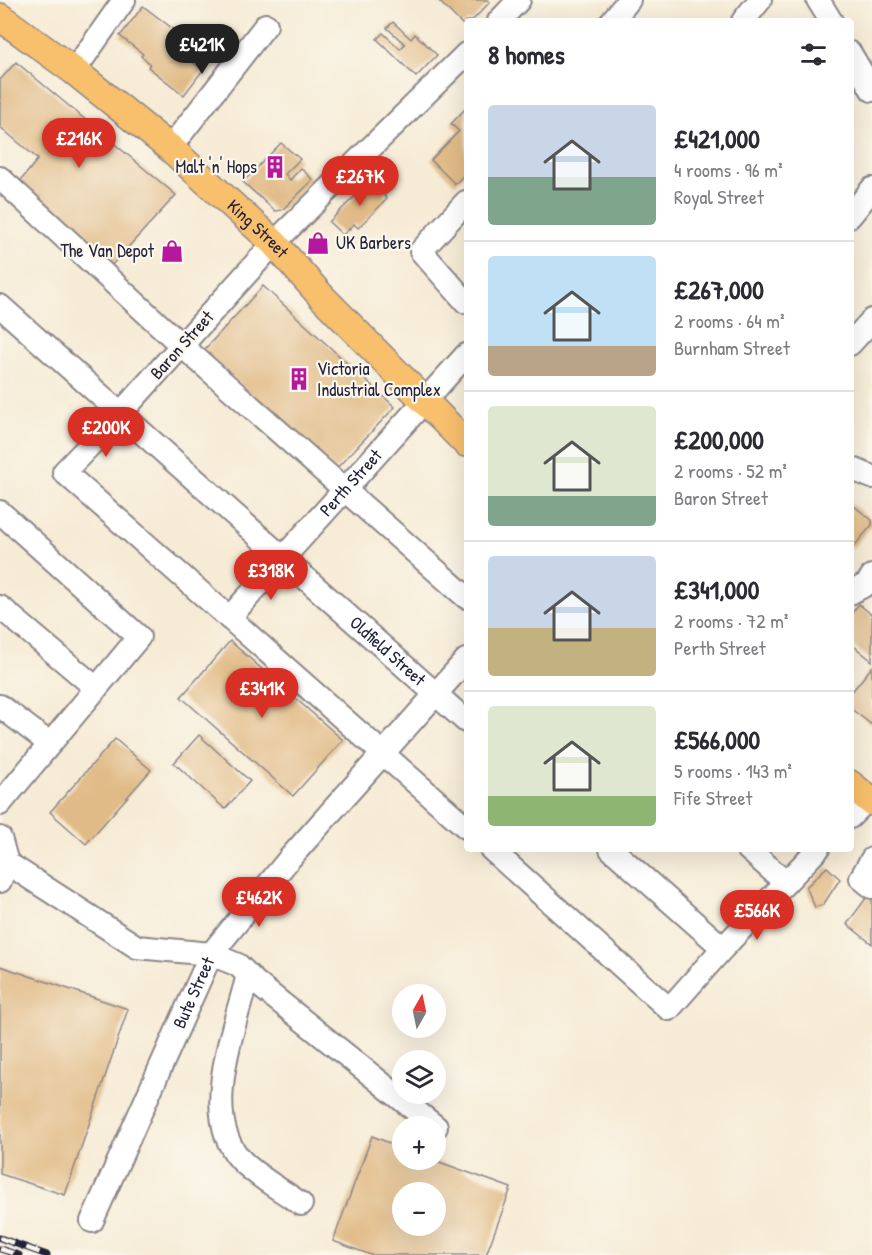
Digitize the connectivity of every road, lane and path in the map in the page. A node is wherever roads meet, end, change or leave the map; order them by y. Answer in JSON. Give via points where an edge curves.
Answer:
{"nodes":[{"id":1,"x":124,"y":0,"type":"edge"},
{"id":2,"x":519,"y":0,"type":"edge"},
{"id":3,"x":629,"y":0,"type":"edge"},
{"id":4,"x":760,"y":0,"type":"edge"},
{"id":5,"x":818,"y":0,"type":"edge"},
{"id":6,"x":0,"y":16,"type":"edge"},
{"id":7,"x":502,"y":18,"type":"edge"},
{"id":8,"x":614,"y":18,"type":"edge"},
{"id":9,"x":745,"y":18,"type":"edge"},
{"id":10,"x":829,"y":18,"type":"edge"},
{"id":11,"x":266,"y":25,"type":"dead end"},
{"id":12,"x":464,"y":56,"type":"edge"},
{"id":13,"x":854,"y":62,"type":"edge"},
{"id":14,"x":74,"y":71,"type":"junction"},
{"id":15,"x":872,"y":90,"type":"edge"},
{"id":16,"x":170,"y":148,"type":"junction"},
{"id":17,"x":0,"y":178,"type":"edge"},
{"id":18,"x":872,"y":189,"type":"edge"},
{"id":19,"x":464,"y":204,"type":"edge"},
{"id":20,"x":854,"y":211,"type":"edge"},
{"id":21,"x":274,"y":243,"type":"junction"},
{"id":22,"x":464,"y":301,"type":"edge"},
{"id":23,"x":0,"y":306,"type":"edge"},
{"id":24,"x":872,"y":320,"type":"edge"},
{"id":25,"x":854,"y":340,"type":"edge"},
{"id":26,"x":181,"y":345,"type":"junction"},
{"id":27,"x":464,"y":357,"type":"edge"},
{"id":28,"x":424,"y":401,"type":"junction"},
{"id":29,"x":119,"y":415,"type":"junction"},
{"id":30,"x":464,"y":441,"type":"edge"},
{"id":31,"x":854,"y":470,"type":"edge"},
{"id":32,"x":872,"y":477,"type":"edge"},
{"id":33,"x":345,"y":490,"type":"junction"},
{"id":34,"x":0,"y":512,"type":"edge"},
{"id":35,"x":283,"y":558,"type":"junction"},
{"id":36,"x":872,"y":576,"type":"edge"},
{"id":37,"x":854,"y":591,"type":"edge"},
{"id":38,"x":464,"y":595,"type":"edge"},
{"id":39,"x":0,"y":607,"type":"edge"},
{"id":40,"x":229,"y":618,"type":"junction"},
{"id":41,"x":464,"y":662,"type":"edge"},
{"id":42,"x":96,"y":688,"type":"junction"},
{"id":43,"x":436,"y":695,"type":"junction"},
{"id":44,"x":0,"y":706,"type":"edge"},
{"id":45,"x":464,"y":720,"type":"edge"},
{"id":46,"x":50,"y":744,"type":"junction"},
{"id":47,"x":383,"y":752,"type":"junction"},
{"id":48,"x":0,"y":804,"type":"edge"},
{"id":49,"x":464,"y":825,"type":"edge"},
{"id":50,"x":0,"y":838,"type":"edge"},
{"id":51,"x":494,"y":852,"type":"edge"},
{"id":52,"x":614,"y":852,"type":"edge"},
{"id":53,"x":751,"y":852,"type":"edge"},
{"id":54,"x":815,"y":852,"type":"edge"},
{"id":55,"x":872,"y":859,"type":"edge"},
{"id":56,"x":3,"y":872,"type":"edge"},
{"id":57,"x":785,"y":882,"type":"junction"},
{"id":58,"x":872,"y":887,"type":"edge"},
{"id":59,"x":723,"y":948,"type":"junction"},
{"id":60,"x":211,"y":954,"type":"junction"},
{"id":61,"x":248,"y":975,"type":"junction"},
{"id":62,"x":422,"y":1116,"type":"edge"},
{"id":63,"x":301,"y":1204,"type":"dead end"},
{"id":64,"x":92,"y":1221,"type":"dead end"}],
"edges":[{"from":1,"to":14,"type":"street"},
{"from":2,"to":7,"type":"street"},
{"from":3,"to":8,"type":"street"},
{"from":4,"to":9,"type":"street"},
{"from":5,"to":10,"type":"street"},
{"from":6,"to":14,"type":"main road","name":"King Street"},
{"from":11,"to":16,"type":"street"},
{"from":12,"to":21,"type":"street","name":"Baron Street"},
{"from":13,"to":15,"type":"street"},
{"from":14,"to":16,"type":"main road","name":"King Street"},
{"from":16,"to":21,"type":"main road","name":"King Street"},
{"from":17,"to":26,"type":"street"},
{"from":18,"to":20,"type":"street"},
{"from":19,"to":22,"type":"street","via":[[421,251]]},
{"from":21,"to":26,"type":"street","name":"Baron Street"},
{"from":21,"to":28,"type":"main road","name":"King Street"},
{"from":23,"to":29,"type":"street","name":"Oldfield Street"},
{"from":24,"to":25,"type":"street"},
{"from":26,"to":29,"type":"street","name":"Baron Street"},
{"from":26,"to":33,"type":"street"},
{"from":27,"to":28,"type":"street","name":"Perth Street"},
{"from":28,"to":30,"type":"main road","name":"King Street"},
{"from":28,"to":33,"type":"street","name":"Perth Street"},
{"from":29,"to":35,"type":"street","name":"Oldfield Street"},
{"from":29,"to":40,"type":"street","name":"Baron Street","via":[[64,472]]},
{"from":31,"to":32,"type":"street"},
{"from":33,"to":35,"type":"street","name":"Perth Street"},
{"from":33,"to":38,"type":"street"},
{"from":34,"to":42,"type":"street","via":[[139,637]]},
{"from":35,"to":40,"type":"street","name":"Perth Street"},
{"from":35,"to":43,"type":"street","name":"Oldfield Street"},
{"from":36,"to":37,"type":"street"},
{"from":39,"to":42,"type":"street"},
{"from":40,"to":47,"type":"street"},
{"from":41,"to":43,"type":"street","name":"Bute Street"},
{"from":42,"to":46,"type":"street"},
{"from":43,"to":45,"type":"street","name":"Oldfield Street"},
{"from":43,"to":47,"type":"street","name":"Bute Street"},
{"from":44,"to":46,"type":"street"},
{"from":46,"to":48,"type":"street"},
{"from":47,"to":49,"type":"street"},
{"from":47,"to":60,"type":"street","name":"Bute Street"},
{"from":50,"to":56,"type":"street"},
{"from":51,"to":59,"type":"street","via":[[669,1009]]},
{"from":52,"to":59,"type":"street"},
{"from":53,"to":57,"type":"street"},
{"from":54,"to":57,"type":"street"},
{"from":55,"to":58,"type":"street","via":[[861,878]]},
{"from":56,"to":60,"type":"street","via":[[137,947]]},
{"from":57,"to":59,"type":"street"},
{"from":60,"to":61,"type":"street","via":[[238,965]]},
{"from":60,"to":64,"type":"street","name":"Bute Street"},
{"from":61,"to":62,"type":"street"},
{"from":61,"to":63,"type":"street","via":[[225,1070],[220,1111],[227,1140],[242,1161]]}]}
